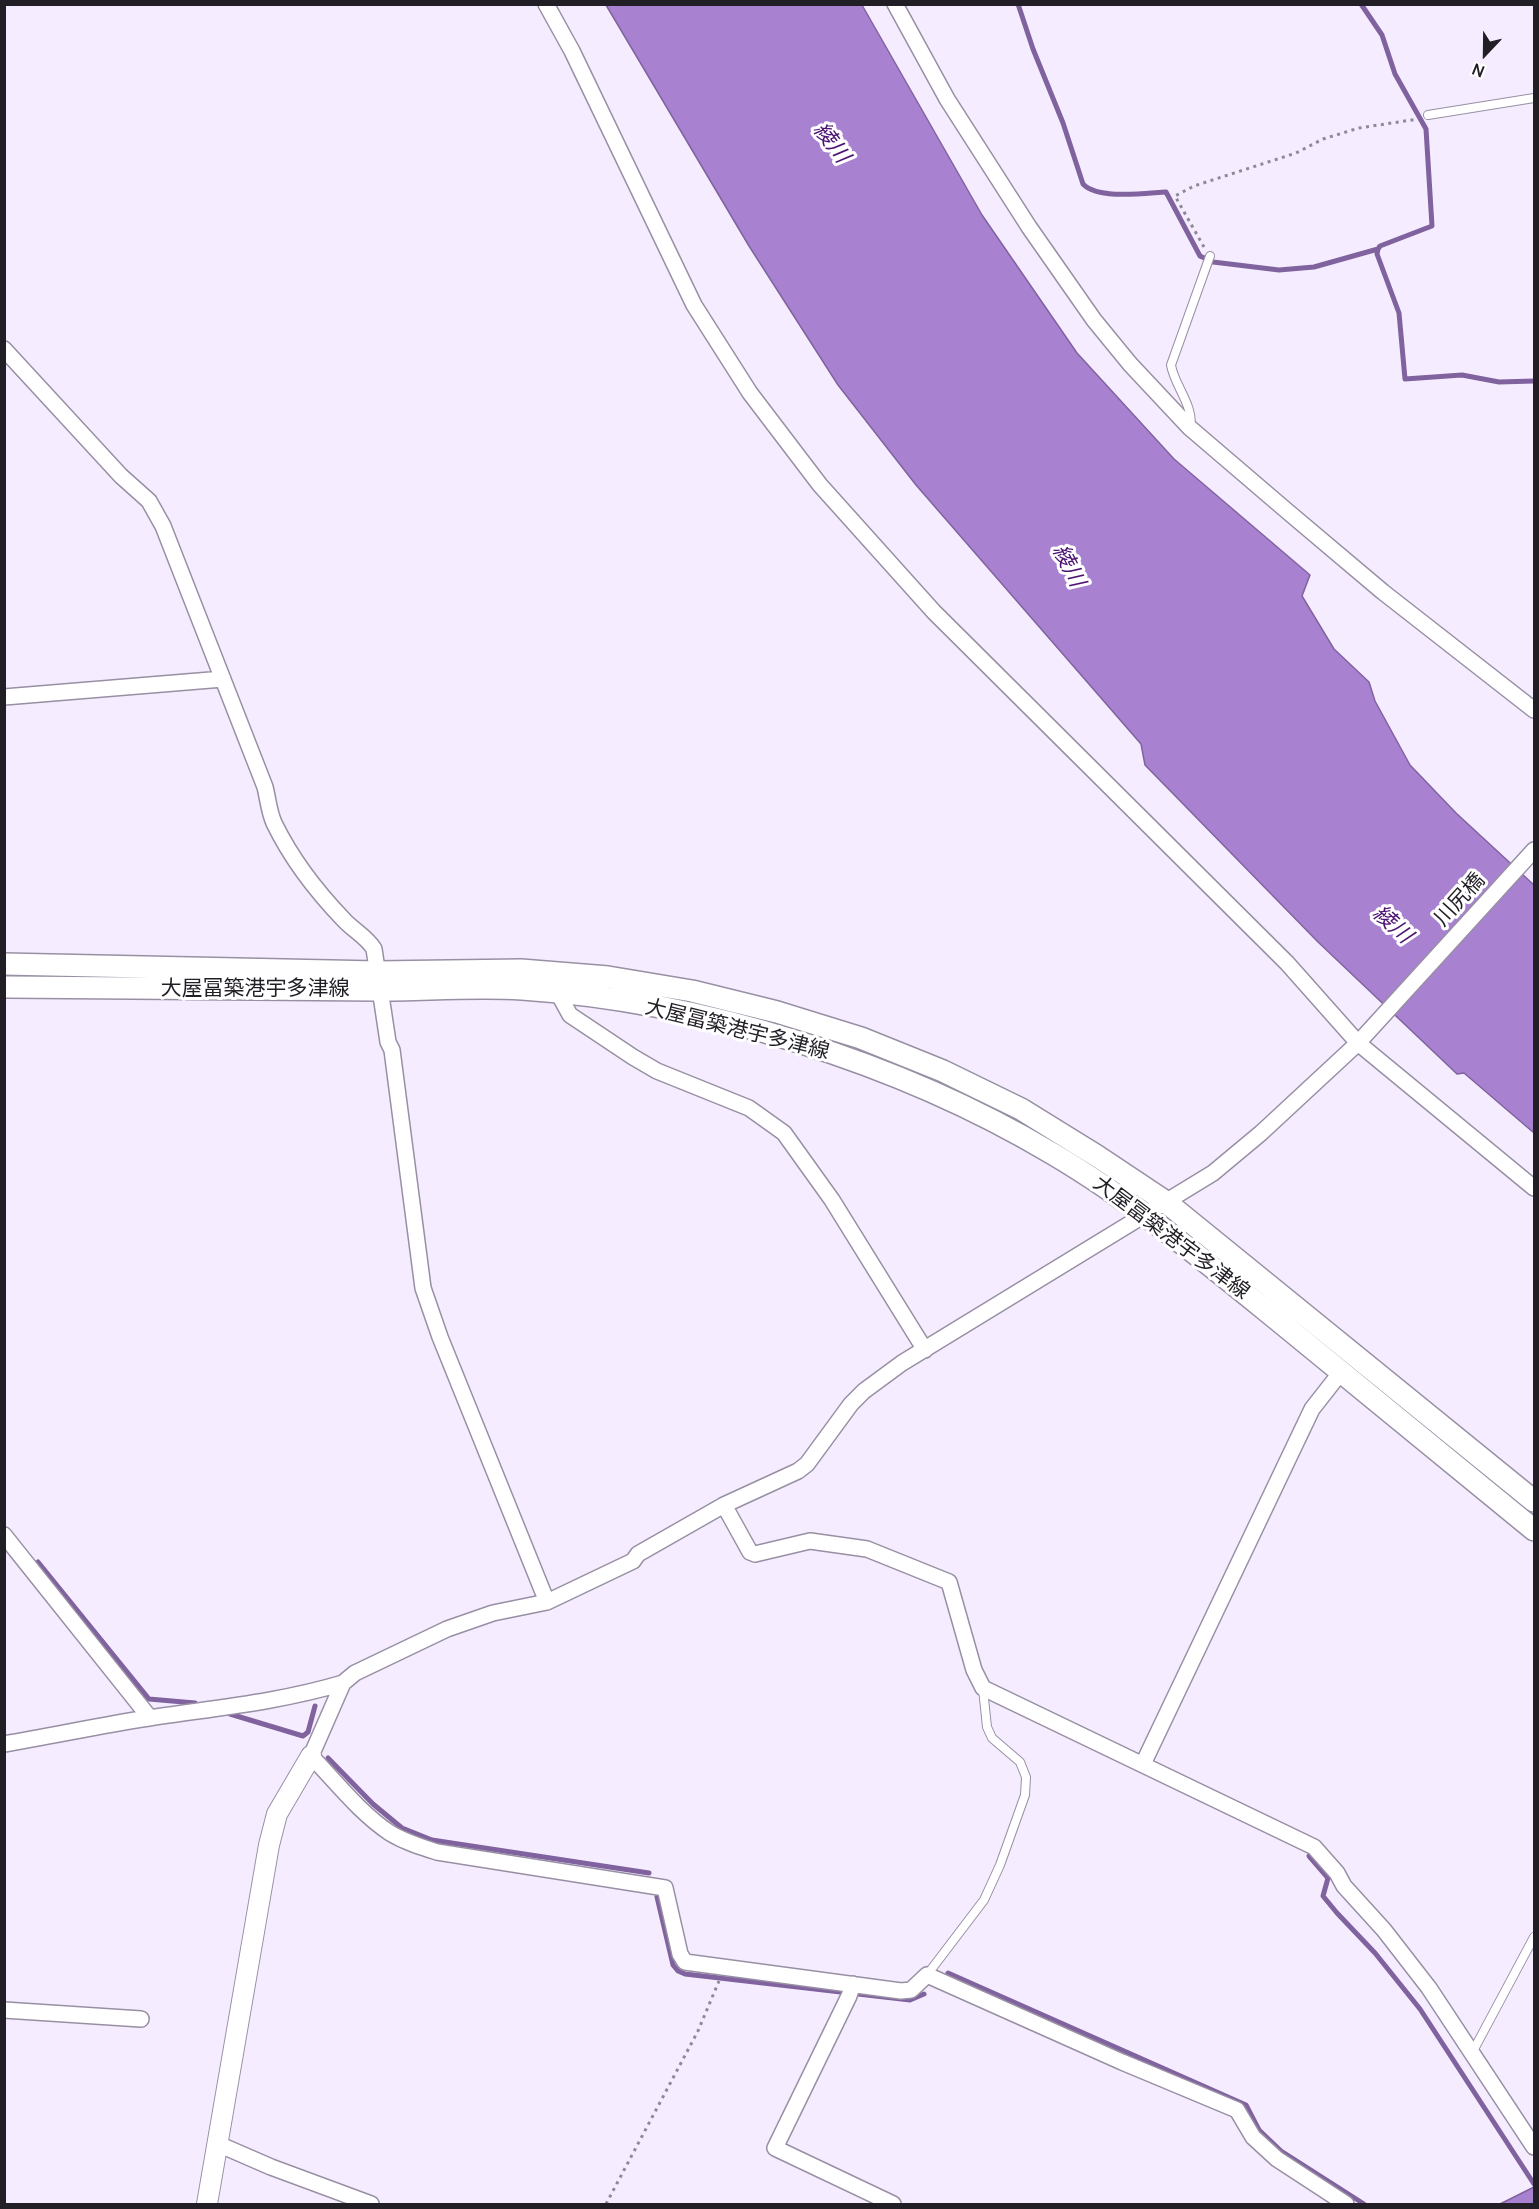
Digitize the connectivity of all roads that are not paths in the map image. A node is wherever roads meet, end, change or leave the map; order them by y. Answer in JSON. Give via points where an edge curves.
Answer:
{"nodes":[{"id":1,"x":546,"y":4,"type":"edge"},
{"id":2,"x":895,"y":4,"type":"edge"},
{"id":3,"x":1534,"y":98,"type":"edge"},
{"id":4,"x":1428,"y":115,"type":"dead end"},
{"id":5,"x":1209,"y":259,"type":"road end"},
{"id":6,"x":4,"y":349,"type":"edge"},
{"id":7,"x":1190,"y":428,"type":"junction"},
{"id":8,"x":223,"y":679,"type":"junction"},
{"id":9,"x":4,"y":697,"type":"edge"},
{"id":10,"x":1534,"y":710,"type":"edge"},
{"id":11,"x":1534,"y":850,"type":"edge"},
{"id":12,"x":4,"y":964,"type":"edge"},
{"id":13,"x":379,"y":981,"type":"junction"},
{"id":14,"x":4,"y":987,"type":"edge"},
{"id":15,"x":558,"y":993,"type":"junction"},
{"id":16,"x":1363,"y":1038,"type":"junction"},
{"id":17,"x":1534,"y":1188,"type":"edge"},
{"id":18,"x":1166,"y":1202,"type":"junction"},
{"id":19,"x":1146,"y":1215,"type":"junction"},
{"id":20,"x":925,"y":1350,"type":"junction"},
{"id":21,"x":1341,"y":1372,"type":"junction"},
{"id":22,"x":1534,"y":1502,"type":"edge"},
{"id":23,"x":724,"y":1504,"type":"junction"},
{"id":24,"x":1534,"y":1530,"type":"edge"},
{"id":25,"x":4,"y":1535,"type":"edge"},
{"id":26,"x":547,"y":1602,"type":"junction"},
{"id":27,"x":343,"y":1683,"type":"junction"},
{"id":28,"x":983,"y":1688,"type":"junction"},
{"id":29,"x":150,"y":1718,"type":"junction"},
{"id":30,"x":4,"y":1744,"type":"edge"},
{"id":31,"x":311,"y":1756,"type":"junction"},
{"id":32,"x":1143,"y":1764,"type":"junction"},
{"id":33,"x":1534,"y":1937,"type":"edge"},
{"id":34,"x":927,"y":1975,"type":"junction"},
{"id":35,"x":851,"y":1990,"type":"junction"},
{"id":36,"x":4,"y":2010,"type":"edge"},
{"id":37,"x":141,"y":2019,"type":"dead end"},
{"id":38,"x":1472,"y":2054,"type":"junction"},
{"id":39,"x":218,"y":2144,"type":"junction"},
{"id":40,"x":1534,"y":2147,"type":"edge"},
{"id":41,"x":207,"y":2205,"type":"edge"},
{"id":42,"x":371,"y":2205,"type":"edge"},
{"id":43,"x":893,"y":2205,"type":"edge"},
{"id":44,"x":1346,"y":2205,"type":"edge"}],
"edges":[{"from":1,"to":16,"type":"street","via":[[694,305],[750,393],[820,485],[934,612]]},
{"from":2,"to":7,"type":"street","via":[[947,99],[1029,227],[1094,320]]},
{"from":3,"to":4,"type":"lane"},
{"from":5,"to":7,"type":"lane","via":[[1171,364],[1192,419]]},
{"from":6,"to":8,"type":"street","via":[[121,476],[149,501],[163,525]]},
{"from":7,"to":10,"type":"street","via":[[1383,592]]},
{"from":8,"to":9,"type":"street"},
{"from":8,"to":13,"type":"street","via":[[265,787],[273,821],[290,851],[332,906],[371,944]]},
{"from":11,"to":16,"type":"street","name":"川尻橋"},
{"from":12,"to":13,"type":"main road","name":"大屋冨築港宇多津線"},
{"from":13,"to":14,"type":"main road","name":"大屋冨築港宇多津線"},
{"from":13,"to":15,"type":"main road","name":"大屋冨築港宇多津線"},
{"from":13,"to":18,"type":"main road","name":"大屋冨築港宇多津線","via":[[522,970],[608,977],[692,991],[777,1012],[861,1038],[943,1071],[1021,1110]]},
{"from":13,"to":26,"type":"street","via":[[392,1050],[423,1288]]},
{"from":15,"to":19,"type":"main road","name":"大屋冨築港宇多津線","via":[[687,1014],[769,1033],[854,1060],[938,1094],[1004,1127],[1052,1153]]},
{"from":15,"to":20,"type":"street","via":[[570,1015],[633,1057],[657,1071],[749,1108],[784,1133],[832,1200]]},
{"from":16,"to":17,"type":"street"},
{"from":16,"to":18,"type":"street","name":"川尻橋","via":[[1213,1173]]},
{"from":18,"to":19,"type":"street","name":"川尻橋"},
{"from":18,"to":22,"type":"main road","name":"大屋冨築港宇多津線"},
{"from":19,"to":20,"type":"street","name":"川尻橋"},
{"from":19,"to":21,"type":"main road","name":"大屋冨築港宇多津線"},
{"from":20,"to":23,"type":"street","name":"川尻橋","via":[[864,1391],[798,1471]]},
{"from":21,"to":24,"type":"main road","name":"大屋冨築港宇多津線"},
{"from":21,"to":32,"type":"street","via":[[1312,1409]]},
{"from":23,"to":26,"type":"street","name":"川尻橋","via":[[638,1554],[633,1561]]},
{"from":23,"to":28,"type":"street","via":[[750,1552],[755,1554],[810,1541],[867,1549],[949,1582],[974,1670]]},
{"from":25,"to":29,"type":"street"},
{"from":26,"to":27,"type":"street","name":"川尻橋","via":[[493,1613],[447,1629],[355,1673]]},
{"from":27,"to":29,"type":"street","name":"川尻橋","via":[[314,1692]]},
{"from":27,"to":31,"type":"street"},
{"from":28,"to":32,"type":"street"},
{"from":28,"to":34,"type":"lane","via":[[987,1727],[992,1738],[1020,1762],[1026,1777],[1025,1795],[984,1900]]},
{"from":29,"to":30,"type":"street","name":"川尻橋"},
{"from":31,"to":35,"type":"street","via":[[352,1801],[390,1833],[416,1846],[664,1888],[685,1962]]},
{"from":31,"to":39,"type":"street","via":[[277,1814],[269,1845]]},
{"from":32,"to":38,"type":"street","via":[[1314,1847],[1384,1930]]},
{"from":33,"to":38,"type":"lane"},
{"from":34,"to":35,"type":"street","via":[[911,1990]]},
{"from":34,"to":44,"type":"street","via":[[1237,2110],[1253,2137],[1277,2159]]},
{"from":35,"to":43,"type":"street","via":[[775,2148]]},
{"from":36,"to":37,"type":"street"},
{"from":38,"to":40,"type":"street"},
{"from":39,"to":41,"type":"street"},
{"from":39,"to":42,"type":"street"}]}
